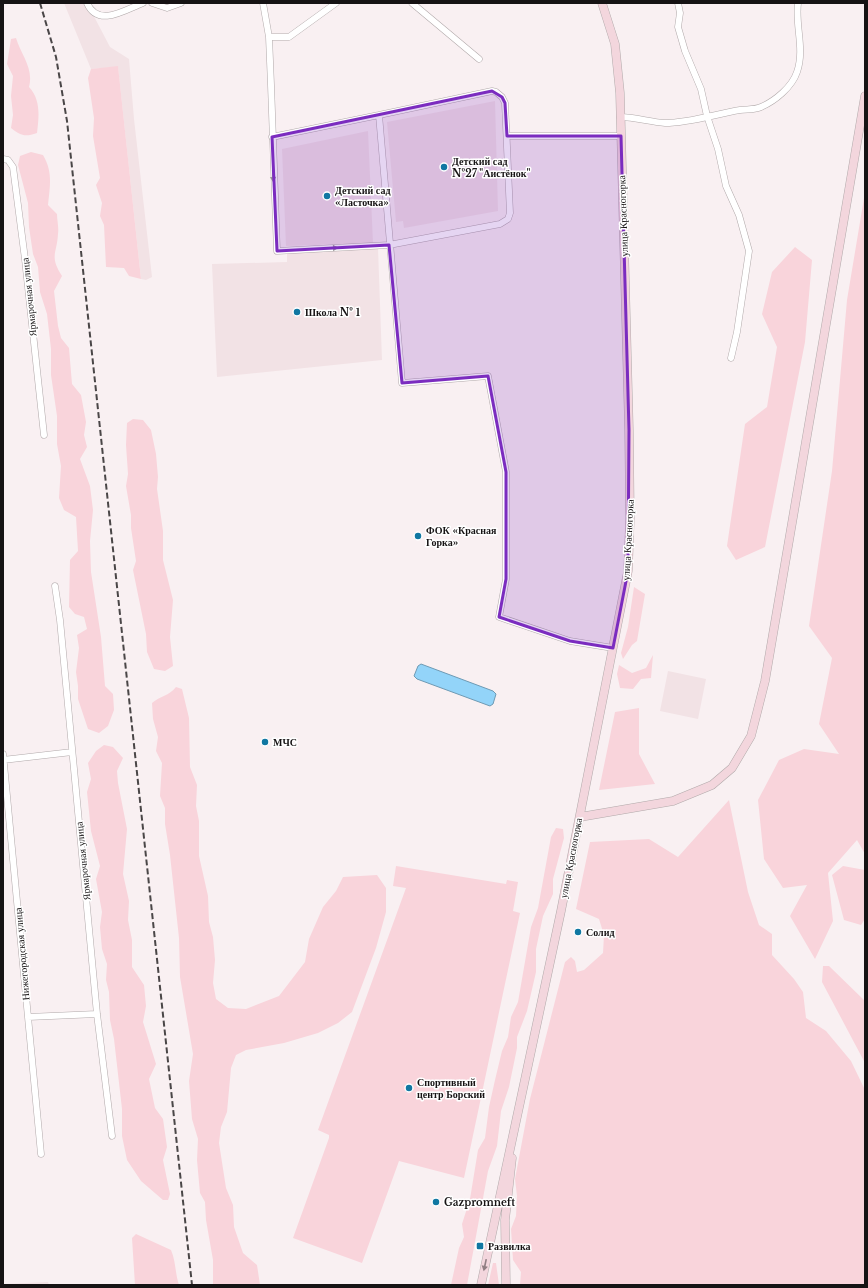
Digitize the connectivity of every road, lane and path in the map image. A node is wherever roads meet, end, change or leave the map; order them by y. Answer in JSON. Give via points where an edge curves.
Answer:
{"nodes":[{"id":1,"x":87,"y":3,"type":"edge"},
{"id":2,"x":143,"y":3,"type":"edge"},
{"id":3,"x":152,"y":3,"type":"edge"},
{"id":4,"x":181,"y":3,"type":"edge"},
{"id":5,"x":263,"y":3,"type":"edge"},
{"id":6,"x":336,"y":3,"type":"edge"},
{"id":7,"x":412,"y":3,"type":"edge"},
{"id":8,"x":602,"y":3,"type":"edge"},
{"id":9,"x":678,"y":3,"type":"edge"},
{"id":10,"x":798,"y":3,"type":"edge"},
{"id":11,"x":269,"y":37,"type":"junction"},
{"id":12,"x":479,"y":59,"type":"dead end"},
{"id":13,"x":865,"y":96,"type":"edge"},
{"id":14,"x":379,"y":115,"type":"junction"},
{"id":15,"x":707,"y":116,"type":"junction"},
{"id":16,"x":620,"y":117,"type":"junction"},
{"id":17,"x":507,"y":136,"type":"junction"},
{"id":18,"x":621,"y":136,"type":"junction"},
{"id":19,"x":272,"y":137,"type":"junction"},
{"id":20,"x":6,"y":160,"type":"edge"},
{"id":21,"x":389,"y":245,"type":"junction"},
{"id":22,"x":731,"y":358,"type":"dead end"},
{"id":23,"x":44,"y":435,"type":"dead end"},
{"id":24,"x":55,"y":586,"type":"dead end"},
{"id":25,"x":614,"y":648,"type":"junction"},
{"id":26,"x":72,"y":752,"type":"junction"},
{"id":27,"x":3,"y":758,"type":"edge"},
{"id":28,"x":580,"y":817,"type":"junction"},
{"id":29,"x":98,"y":1014,"type":"junction"},
{"id":30,"x":28,"y":1017,"type":"junction"},
{"id":31,"x":518,"y":1116,"type":"junction"},
{"id":32,"x":112,"y":1136,"type":"dead end"},
{"id":33,"x":41,"y":1154,"type":"dead end"},
{"id":34,"x":481,"y":1285,"type":"edge"},
{"id":35,"x":506,"y":1285,"type":"edge"}],
"edges":[{"from":1,"to":2,"type":"street","via":[[90,10],[108,17]]},
{"from":3,"to":4,"type":"street","via":[[167,8]]},
{"from":5,"to":11,"type":"street"},
{"from":6,"to":11,"type":"street","via":[[290,37]]},
{"from":7,"to":12,"type":"street"},
{"from":8,"to":16,"type":"main road","name":"улица Красногорка","via":[[615,44]]},
{"from":9,"to":15,"type":"street","via":[[678,27],[701,89]]},
{"from":10,"to":15,"type":"street","via":[[800,51],[797,72],[792,83],[760,108]]},
{"from":11,"to":19,"type":"street"},
{"from":13,"to":28,"type":"main road","via":[[765,681],[751,736],[732,768],[712,785],[673,801]]},
{"from":14,"to":17,"type":"street","via":[[492,91],[502,97],[505,103]]},
{"from":14,"to":19,"type":"street"},
{"from":14,"to":21,"type":"street"},
{"from":15,"to":16,"type":"street","via":[[667,123]]},
{"from":15,"to":22,"type":"street","via":[[726,186],[739,215],[749,251]]},
{"from":16,"to":18,"type":"main road","name":"улица Красногорка"},
{"from":17,"to":18,"type":"street"},
{"from":17,"to":21,"type":"street","via":[[510,213],[504,222]]},
{"from":18,"to":25,"type":"main road","name":"улица Красногорка","via":[[630,533],[628,571]]},
{"from":19,"to":21,"type":"street","one_way":true,"via":[[277,251]]},
{"from":20,"to":23,"type":"street","name":"Ярмарочная улица","via":[[12,167],[25,259]]},
{"from":21,"to":25,"type":"street","via":[[402,383],[488,376],[506,472],[506,579],[499,617],[570,641]]},
{"from":24,"to":26,"type":"street","name":"Ярмарочная улица"},
{"from":25,"to":28,"type":"main road","name":"улица Красногорка"},
{"from":26,"to":27,"type":"street"},
{"from":26,"to":29,"type":"street","name":"Ярмарочная улица"},
{"from":27,"to":30,"type":"street","name":"Нижегородская улица"},
{"from":28,"to":31,"type":"main road","name":"улица Красногорка"},
{"from":29,"to":30,"type":"street"},
{"from":29,"to":32,"type":"street","name":"Ярмарочная улица"},
{"from":30,"to":33,"type":"street","name":"Нижегородская улица"},
{"from":31,"to":34,"type":"main road","one_way":true},
{"from":31,"to":35,"type":"main road","via":[[505,1220]]}]}
